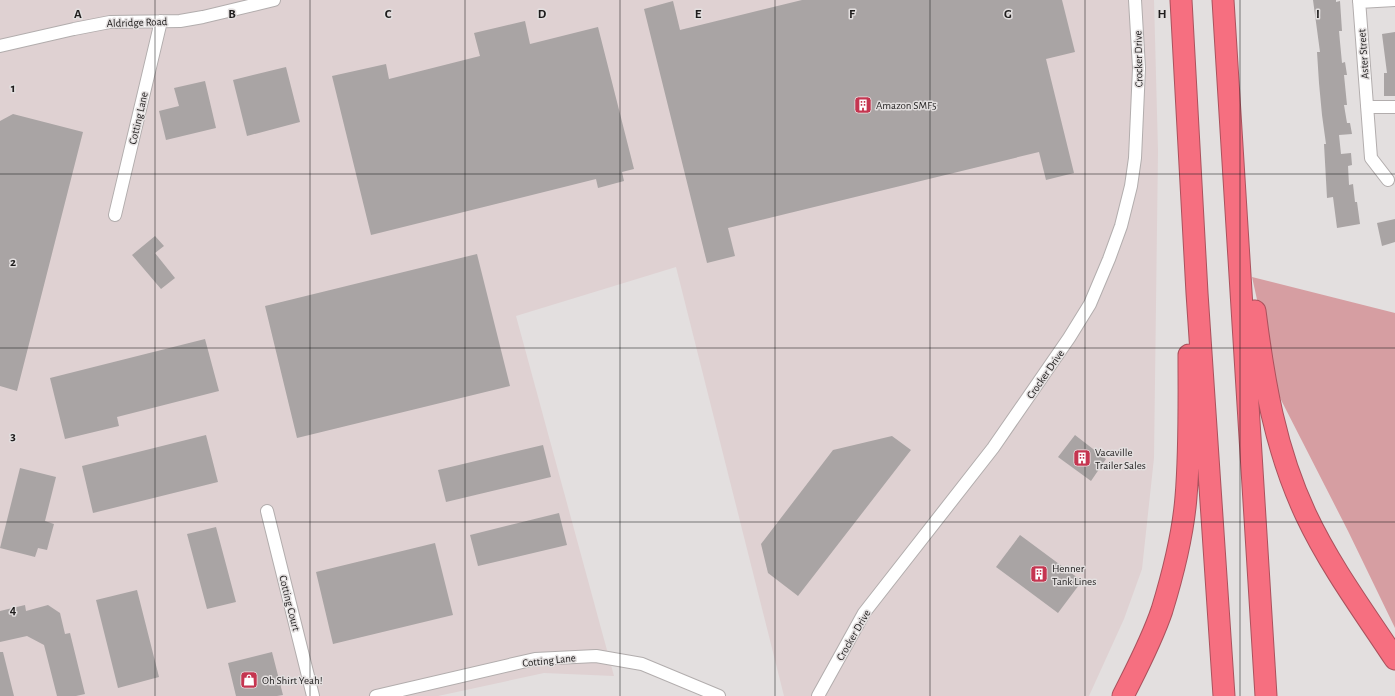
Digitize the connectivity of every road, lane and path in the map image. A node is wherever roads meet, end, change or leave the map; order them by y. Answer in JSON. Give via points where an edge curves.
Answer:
{"nodes":[{"id":1,"x":274,"y":0,"type":"edge"},
{"id":2,"x":1136,"y":0,"type":"edge"},
{"id":3,"x":1181,"y":0,"type":"edge"},
{"id":4,"x":1223,"y":0,"type":"edge"},
{"id":5,"x":1395,"y":0,"type":"edge"},
{"id":6,"x":1359,"y":1,"type":"edge"},
{"id":7,"x":161,"y":21,"type":"junction"},
{"id":8,"x":0,"y":46,"type":"edge"},
{"id":9,"x":1367,"y":107,"type":"junction"},
{"id":10,"x":1395,"y":107,"type":"edge"},
{"id":11,"x":1231,"y":129,"type":"junction"},
{"id":12,"x":1388,"y":180,"type":"dead end"},
{"id":13,"x":114,"y":215,"type":"dead end"},
{"id":14,"x":1197,"y":293,"type":"junction"},
{"id":15,"x":267,"y":511,"type":"dead end"},
{"id":16,"x":1395,"y":659,"type":"edge"},
{"id":17,"x":313,"y":696,"type":"edge"},
{"id":18,"x":376,"y":696,"type":"edge"},
{"id":19,"x":719,"y":696,"type":"edge"},
{"id":20,"x":818,"y":696,"type":"edge"},
{"id":21,"x":1123,"y":696,"type":"edge"},
{"id":22,"x":1224,"y":696,"type":"edge"},
{"id":23,"x":1266,"y":696,"type":"edge"}],
"edges":[{"from":1,"to":7,"type":"street","name":"Aldridge Road","via":[[203,17]]},
{"from":2,"to":20,"type":"street","name":"Crocker Drive","via":[[1140,68],[1135,158],[1121,226],[1090,304],[992,448],[864,613]]},
{"from":3,"to":14,"type":"highway"},
{"from":4,"to":11,"type":"highway"},
{"from":5,"to":6,"type":"street"},
{"from":6,"to":9,"type":"street","name":"Aster Street"},
{"from":7,"to":8,"type":"street","name":"Aldridge Road","via":[[110,22]]},
{"from":7,"to":13,"type":"street","name":"Cotting Lane"},
{"from":9,"to":10,"type":"street"},
{"from":9,"to":12,"type":"street","name":"Aster Street","via":[[1371,158]]},
{"from":11,"to":16,"type":"highway","via":[[1262,369],[1278,441],[1289,475],[1323,548]]},
{"from":11,"to":23,"type":"highway"},
{"from":14,"to":21,"type":"highway","via":[[1190,334],[1188,460],[1186,499],[1180,537],[1161,611]]},
{"from":14,"to":22,"type":"highway"},
{"from":15,"to":17,"type":"street","name":"Cotting Court"},
{"from":18,"to":19,"type":"street","name":"Cotting Lane","via":[[535,659],[596,656],[642,664]]}]}
